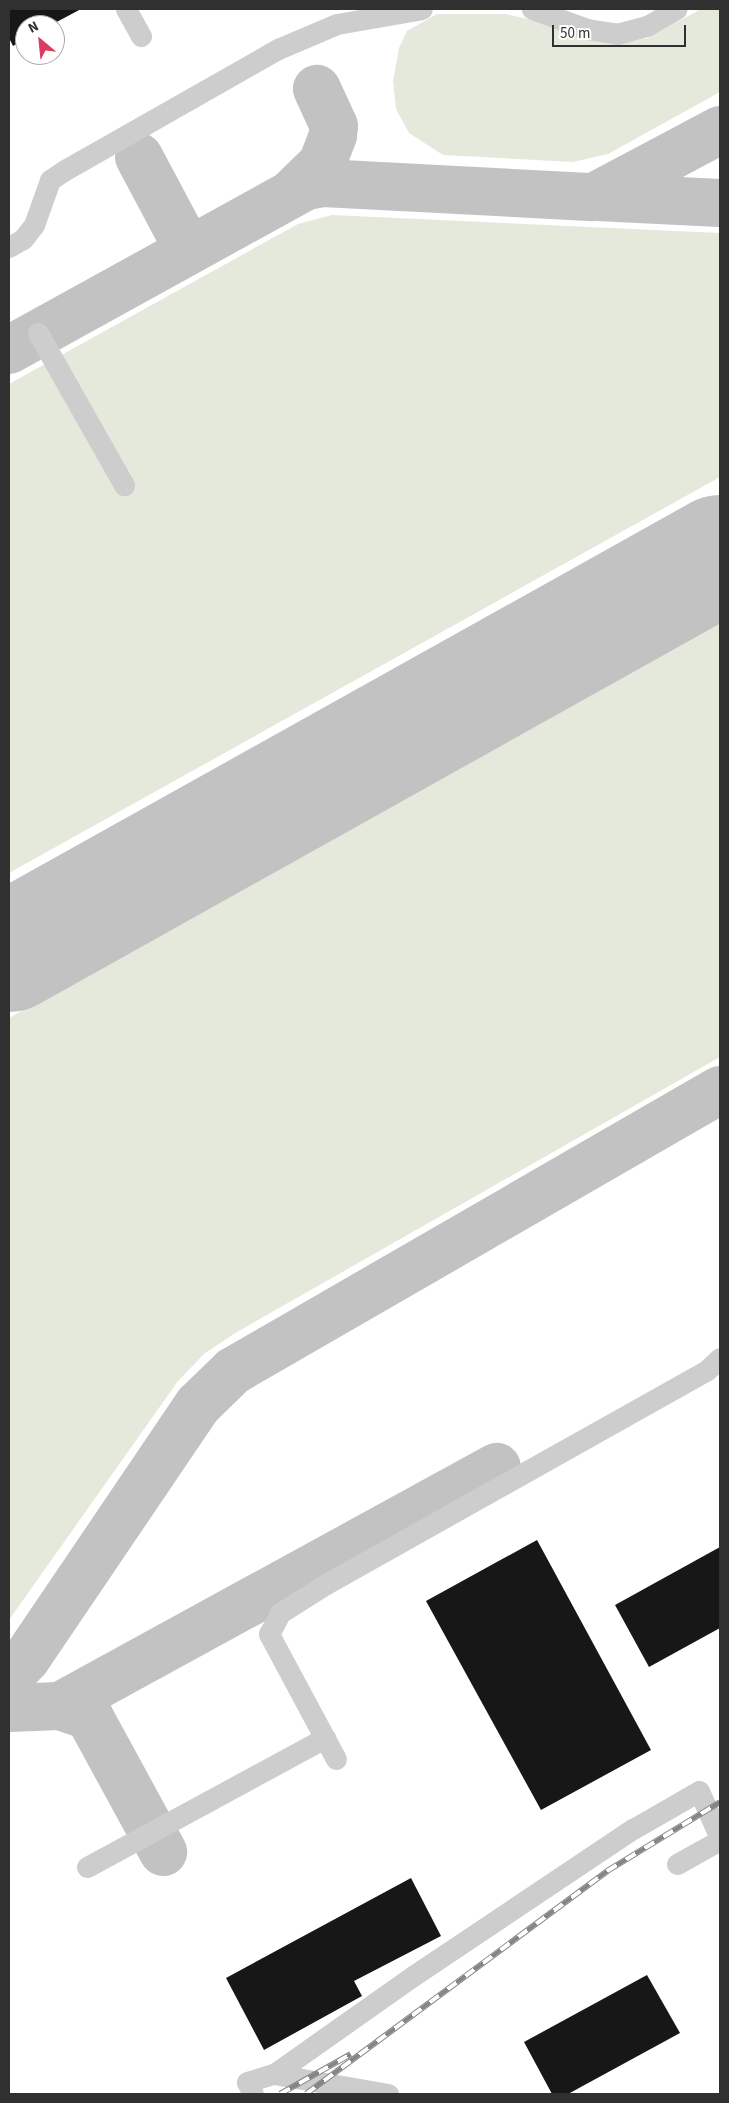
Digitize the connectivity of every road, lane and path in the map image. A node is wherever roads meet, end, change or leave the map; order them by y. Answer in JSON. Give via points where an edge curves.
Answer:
{"nodes":[{"id":1,"x":126,"y":9,"type":"edge"},
{"id":2,"x":422,"y":9,"type":"edge"},
{"id":3,"x":532,"y":9,"type":"edge"},
{"id":4,"x":678,"y":9,"type":"edge"},
{"id":5,"x":141,"y":36,"type":"dead end"},
{"id":6,"x":9,"y":248,"type":"edge"},
{"id":7,"x":38,"y":333,"type":"dead end"},
{"id":8,"x":124,"y":486,"type":"dead end"},
{"id":9,"x":720,"y":1358,"type":"edge"},
{"id":10,"x":325,"y":1738,"type":"junction"},
{"id":11,"x":336,"y":1759,"type":"dead end"},
{"id":12,"x":720,"y":1839,"type":"edge"},
{"id":13,"x":677,"y":1864,"type":"dead end"},
{"id":14,"x":87,"y":1866,"type":"dead end"},
{"id":15,"x":274,"y":2074,"type":"junction"},
{"id":16,"x":250,"y":2088,"type":"edge"},
{"id":17,"x":388,"y":2094,"type":"edge"}],
"edges":[{"from":1,"to":5,"type":"street"},
{"from":2,"to":6,"type":"street","via":[[337,24],[278,48],[65,170],[50,180],[34,226]]},
{"from":3,"to":4,"type":"street","via":[[587,29],[618,34],[647,26]]},
{"from":7,"to":8,"type":"street"},
{"from":9,"to":10,"type":"street","via":[[706,1371],[280,1613],[268,1634]]},
{"from":10,"to":11,"type":"street"},
{"from":10,"to":14,"type":"street"},
{"from":12,"to":13,"type":"street"},
{"from":12,"to":15,"type":"street","via":[[699,1791],[633,1829],[413,1976]]},
{"from":15,"to":16,"type":"street"},
{"from":15,"to":17,"type":"street"}]}
